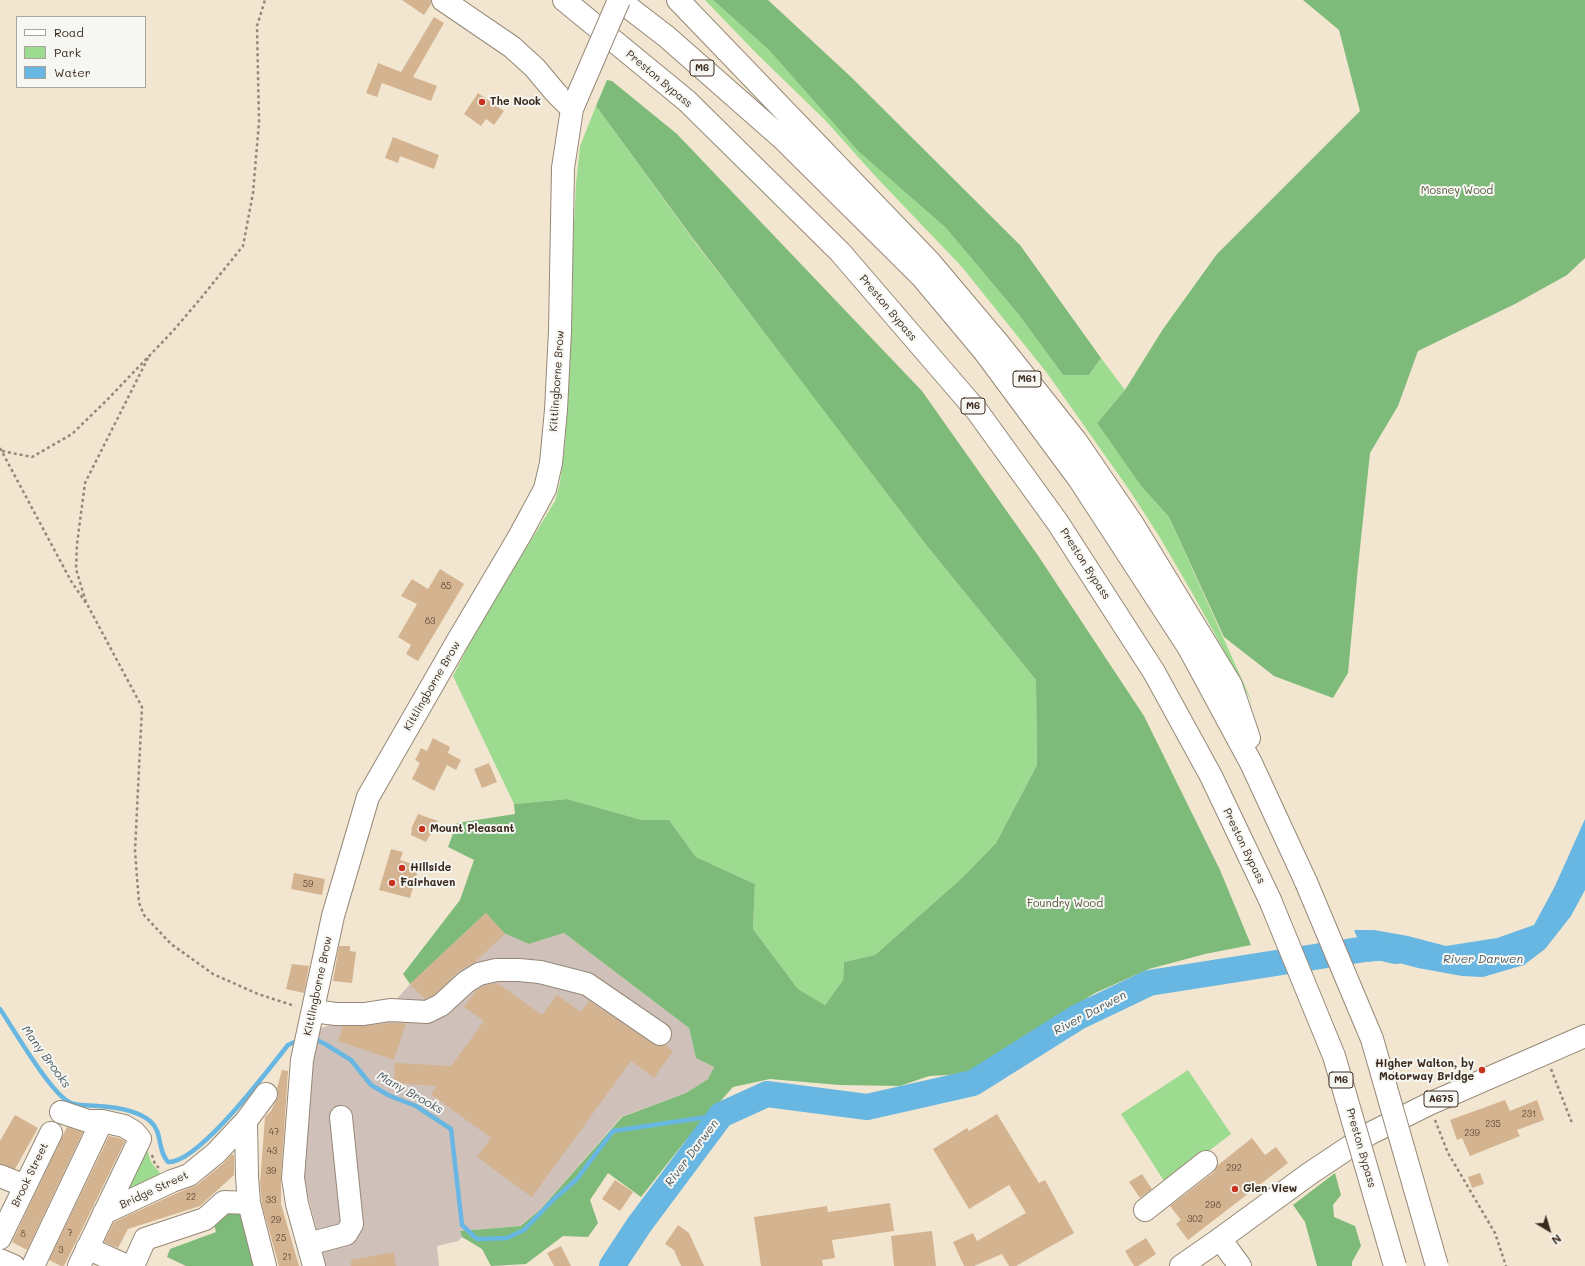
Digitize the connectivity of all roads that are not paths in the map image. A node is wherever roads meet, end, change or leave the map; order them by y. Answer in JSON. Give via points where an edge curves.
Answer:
{"nodes":[{"id":1,"x":443,"y":0,"type":"edge"},
{"id":2,"x":564,"y":0,"type":"edge"},
{"id":3,"x":619,"y":0,"type":"edge"},
{"id":4,"x":678,"y":0,"type":"edge"},
{"id":5,"x":575,"y":102,"type":"junction"},
{"id":6,"x":1279,"y":825,"type":"junction"},
{"id":7,"x":313,"y":1011,"type":"junction"},
{"id":8,"x":660,"y":1034,"type":"dead end"},
{"id":9,"x":1585,"y":1036,"type":"edge"},
{"id":10,"x":266,"y":1094,"type":"dead end"},
{"id":11,"x":61,"y":1112,"type":"dead end"},
{"id":12,"x":341,"y":1117,"type":"dead end"},
{"id":13,"x":246,"y":1120,"type":"junction"},
{"id":14,"x":102,"y":1121,"type":"junction"},
{"id":15,"x":51,"y":1133,"type":"dead end"},
{"id":16,"x":1206,"y":1162,"type":"dead end"},
{"id":17,"x":0,"y":1176,"type":"edge"},
{"id":18,"x":25,"y":1186,"type":"junction"},
{"id":19,"x":249,"y":1203,"type":"junction"},
{"id":20,"x":1145,"y":1210,"type":"dead end"},
{"id":21,"x":104,"y":1213,"type":"junction"},
{"id":22,"x":0,"y":1238,"type":"edge"},
{"id":23,"x":1220,"y":1239,"type":"junction"},
{"id":24,"x":308,"y":1244,"type":"junction"},
{"id":25,"x":83,"y":1257,"type":"edge"},
{"id":26,"x":0,"y":1260,"type":"edge"},
{"id":27,"x":14,"y":1266,"type":"edge"},
{"id":28,"x":33,"y":1266,"type":"edge"},
{"id":29,"x":127,"y":1266,"type":"edge"},
{"id":30,"x":133,"y":1266,"type":"edge"},
{"id":31,"x":265,"y":1266,"type":"edge"},
{"id":32,"x":314,"y":1266,"type":"edge"},
{"id":33,"x":1181,"y":1266,"type":"edge"},
{"id":34,"x":1240,"y":1266,"type":"edge"},
{"id":35,"x":1395,"y":1266,"type":"edge"},
{"id":36,"x":1437,"y":1266,"type":"edge"}],
"edges":[{"from":1,"to":5,"type":"main road","via":[[512,47],[535,68],[555,92]]},
{"from":2,"to":35,"type":"main road","name":"Preston Bypass","number":"M6","bridge":true,"via":[[687,101],[834,246],[977,411],[1058,523],[1154,672],[1211,776],[1270,900],[1334,1056]]},
{"from":3,"to":5,"type":"main road","name":"Kittlingborne Brow","bridge":true},
{"from":3,"to":6,"type":"main road","number":"M6","via":[[667,37],[783,139],[922,277],[984,351],[1079,479],[1189,648],[1251,763]]},
{"from":4,"to":6,"type":"main road","number":"M61","via":[[929,261],[1076,441],[1132,523],[1231,685]]},
{"from":5,"to":7,"type":"main road","name":"Kittlingborne Brow","via":[[563,168],[556,410],[551,463],[545,489],[368,796],[333,916]]},
{"from":6,"to":36,"type":"main road","number":"M6","bridge":true,"via":[[1306,882],[1372,1039]]},
{"from":7,"to":8,"type":"main road","via":[[336,1014],[364,1014],[390,1010],[427,1012],[441,1005],[466,982],[479,974],[496,970],[519,970],[540,972],[587,984]]},
{"from":7,"to":24,"type":"main road","name":"Kittlingborne Brow","via":[[302,1060],[293,1178],[296,1204]]},
{"from":9,"to":23,"type":"main road","number":"A675","via":[[1429,1104],[1369,1134]]},
{"from":10,"to":13,"type":"main road","name":"Bridge Street"},
{"from":11,"to":14,"type":"main road","via":[[88,1121]]},
{"from":12,"to":24,"type":"main road","via":[[352,1224],[346,1234]]},
{"from":13,"to":19,"type":"main road"},
{"from":13,"to":21,"type":"main road","name":"Bridge Street","via":[[216,1153],[189,1175]]},
{"from":14,"to":21,"type":"main road","name":"Bridge Street","via":[[124,1126],[140,1139]]},
{"from":14,"to":28,"type":"main road"},
{"from":15,"to":18,"type":"main road","name":"Brook Street"},
{"from":16,"to":20,"type":"main road"},
{"from":17,"to":18,"type":"main road"},
{"from":18,"to":22,"type":"main road","name":"Brook Street"},
{"from":19,"to":30,"type":"main road","via":[[224,1202],[205,1219],[145,1239]]},
{"from":19,"to":31,"type":"main road"},
{"from":21,"to":25,"type":"main road","name":"Bridge Street"},
{"from":23,"to":33,"type":"main road","number":"A675"},
{"from":23,"to":34,"type":"main road"},
{"from":24,"to":32,"type":"main road","name":"Kittlingborne Brow"},
{"from":25,"to":29,"type":"main road"},
{"from":26,"to":27,"type":"main road"}]}
